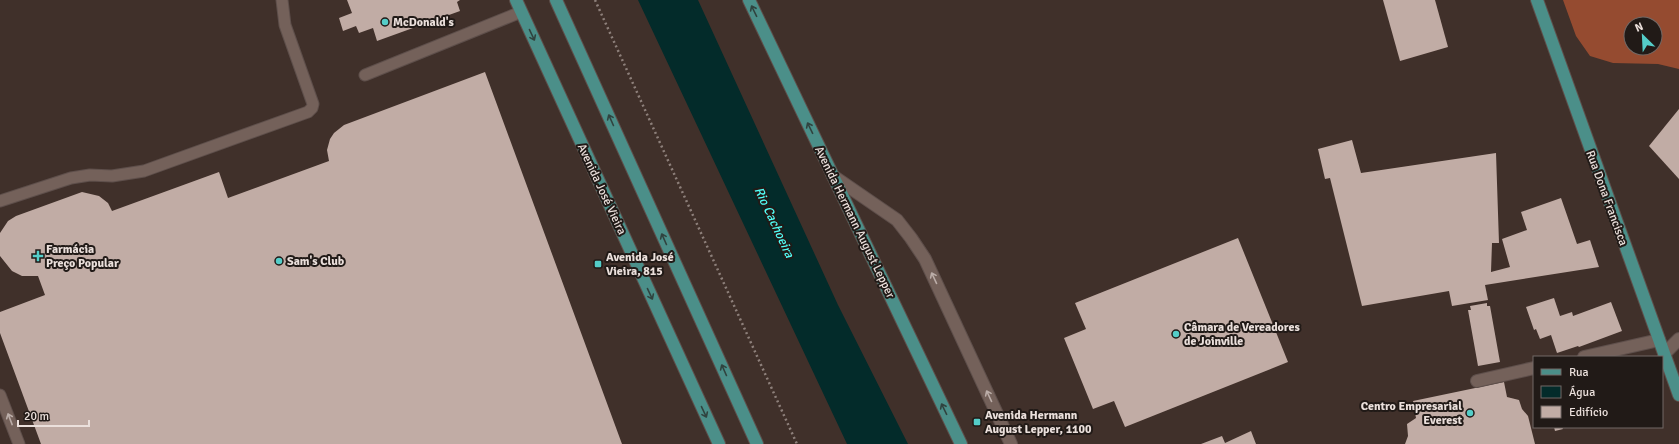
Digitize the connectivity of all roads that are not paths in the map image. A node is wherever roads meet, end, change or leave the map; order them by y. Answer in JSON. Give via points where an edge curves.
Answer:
{"nodes":[{"id":1,"x":282,"y":0,"type":"edge"},
{"id":2,"x":516,"y":0,"type":"edge"},
{"id":3,"x":556,"y":0,"type":"edge"},
{"id":4,"x":748,"y":0,"type":"edge"},
{"id":5,"x":1537,"y":0,"type":"edge"},
{"id":6,"x":521,"y":12,"type":"junction"},
{"id":7,"x":364,"y":75,"type":"dead end"},
{"id":8,"x":833,"y":176,"type":"junction"},
{"id":9,"x":0,"y":201,"type":"edge"},
{"id":10,"x":1679,"y":339,"type":"edge"},
{"id":11,"x":1659,"y":340,"type":"junction"},
{"id":12,"x":1664,"y":354,"type":"junction"},
{"id":13,"x":1588,"y":356,"type":"edge"},
{"id":14,"x":1533,"y":368,"type":"edge"},
{"id":15,"x":1477,"y":381,"type":"dead end"},
{"id":16,"x":0,"y":395,"type":"edge"},
{"id":17,"x":1679,"y":395,"type":"edge"},
{"id":18,"x":19,"y":444,"type":"edge"},
{"id":19,"x":719,"y":444,"type":"edge"},
{"id":20,"x":757,"y":444,"type":"edge"},
{"id":21,"x":961,"y":444,"type":"edge"},
{"id":22,"x":1011,"y":444,"type":"edge"}],
"edges":[{"from":1,"to":9,"type":"lane","via":[[285,26],[313,104],[308,112],[144,171],[71,178]]},
{"from":2,"to":6,"type":"main road","name":"Avenida José Vieira"},
{"from":20,"to":3,"type":"main road","one_way":true},
{"from":8,"to":4,"type":"main road","name":"Avenida Hermann August Lepper","one_way":true},
{"from":5,"to":11,"type":"main road","name":"Rua Dona Francisca"},
{"from":6,"to":7,"type":"lane"},
{"from":6,"to":19,"type":"main road","name":"Avenida José Vieira","one_way":true},
{"from":21,"to":8,"type":"main road","name":"Avenida Hermann August Lepper","one_way":true},
{"from":22,"to":8,"type":"street","one_way":true,"via":[[925,259],[897,220]]},
{"from":10,"to":12,"type":"street"},
{"from":11,"to":12,"type":"main road","name":"Rua Dona Francisca"},
{"from":11,"to":13,"type":"street"},
{"from":12,"to":17,"type":"main road","name":"Rua Dona Francisca"},
{"from":14,"to":15,"type":"street"},
{"from":18,"to":16,"type":"lane","one_way":true}]}
